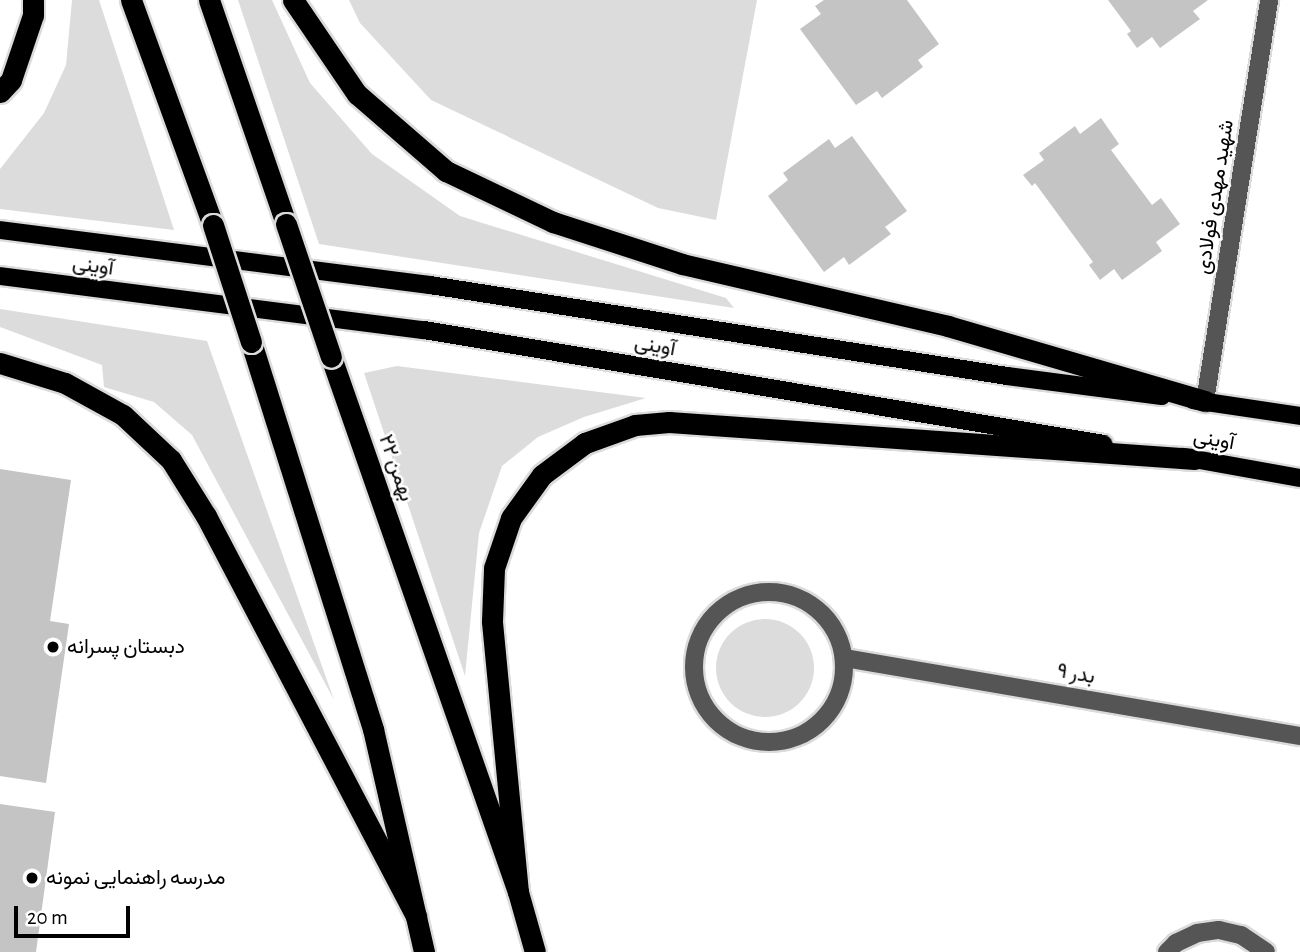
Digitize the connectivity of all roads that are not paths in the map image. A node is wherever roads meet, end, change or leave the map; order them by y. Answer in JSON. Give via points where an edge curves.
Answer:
{"nodes":[{"id":1,"x":33,"y":0,"type":"edge"},
{"id":2,"x":131,"y":0,"type":"edge"},
{"id":3,"x":209,"y":0,"type":"edge"},
{"id":4,"x":293,"y":0,"type":"edge"},
{"id":5,"x":1269,"y":0,"type":"edge"},
{"id":6,"x":0,"y":92,"type":"edge"},
{"id":7,"x":0,"y":230,"type":"edge"},
{"id":8,"x":0,"y":276,"type":"edge"},
{"id":9,"x":0,"y":363,"type":"edge"},
{"id":10,"x":1205,"y":401,"type":"junction"},
{"id":11,"x":1300,"y":416,"type":"edge"},
{"id":12,"x":1195,"y":459,"type":"junction"},
{"id":13,"x":1300,"y":478,"type":"edge"},
{"id":14,"x":844,"y":658,"type":"junction"},
{"id":15,"x":1300,"y":736,"type":"edge"},
{"id":16,"x":518,"y":892,"type":"junction"},
{"id":17,"x":416,"y":916,"type":"junction"},
{"id":18,"x":424,"y":952,"type":"edge"},
{"id":19,"x":535,"y":952,"type":"edge"},
{"id":20,"x":1167,"y":952,"type":"edge"},
{"id":21,"x":1266,"y":952,"type":"edge"}],
"edges":[{"from":1,"to":6,"type":"highway","via":[[33,15],[10,80]]},
{"from":2,"to":17,"type":"highway","bridge":true,"via":[[213,225],[373,729]]},
{"from":3,"to":16,"type":"highway","name":"۲۲ بهمن","bridge":true},
{"from":4,"to":10,"type":"highway","via":[[357,94],[446,171],[553,222],[682,264],[948,326]]},
{"from":5,"to":10,"type":"street","name":"شهید مهدی فولادی"},
{"from":7,"to":10,"type":"main road","name":"آوینی","via":[[430,285],[1007,376]]},
{"from":8,"to":12,"type":"main road","name":"آوینی","via":[[424,330]]},
{"from":9,"to":17,"type":"highway","via":[[65,383],[122,415],[170,460],[206,516]]},
{"from":10,"to":11,"type":"main road","name":"آوینی"},
{"from":12,"to":13,"type":"main road","name":"آوینی"},
{"from":12,"to":16,"type":"highway","via":[[668,422],[635,425],[585,443],[542,475],[511,518],[494,568],[492,621]]},
{"from":14,"to":14,"type":"street","via":[[837,635],[823,614],[778,592],[754,593],[731,603],[712,619],[699,640],[694,665],[698,690],[709,712],[726,729],[749,740],[773,743],[797,738],[819,724],[835,705],[843,683]]},
{"from":14,"to":15,"type":"street","name":"بدر ۹"},
{"from":16,"to":19,"type":"highway","name":"۲۲ بهمن"},
{"from":17,"to":18,"type":"highway"},
{"from":20,"to":21,"type":"street","via":[[1197,933],[1219,930],[1241,935]]}]}
